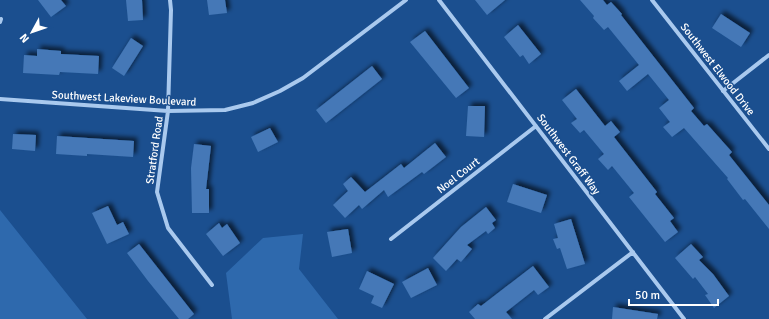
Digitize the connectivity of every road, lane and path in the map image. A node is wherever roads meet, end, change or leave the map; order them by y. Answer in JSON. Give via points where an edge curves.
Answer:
{"nodes":[{"id":1,"x":170,"y":0,"type":"edge"},
{"id":2,"x":406,"y":0,"type":"edge"},
{"id":3,"x":439,"y":0,"type":"edge"},
{"id":4,"x":652,"y":0,"type":"edge"},
{"id":5,"x":769,"y":55,"type":"edge"},
{"id":6,"x":723,"y":91,"type":"junction"},
{"id":7,"x":0,"y":99,"type":"edge"},
{"id":8,"x":168,"y":111,"type":"junction"},
{"id":9,"x":536,"y":126,"type":"junction"},
{"id":10,"x":769,"y":149,"type":"edge"},
{"id":11,"x":391,"y":239,"type":"dead end"},
{"id":12,"x":632,"y":252,"type":"junction"},
{"id":13,"x":212,"y":285,"type":"dead end"},
{"id":14,"x":545,"y":319,"type":"edge"},
{"id":15,"x":684,"y":319,"type":"edge"}],
"edges":[{"from":1,"to":8,"type":"street","name":"Stratford Road"},
{"from":2,"to":8,"type":"street","name":"Southwest Lakeview Boulevard","via":[[303,78],[280,92],[253,103],[225,110]]},
{"from":3,"to":9,"type":"street","name":"Southwest Graff Way"},
{"from":4,"to":6,"type":"street","name":"Southwest Elwood Drive"},
{"from":5,"to":6,"type":"street"},
{"from":6,"to":10,"type":"street","name":"Southwest Elwood Drive"},
{"from":7,"to":8,"type":"street","name":"Southwest Lakeview Boulevard"},
{"from":8,"to":13,"type":"street","name":"Stratford Road","via":[[157,192],[168,228]]},
{"from":9,"to":11,"type":"street","name":"Noel Court"},
{"from":9,"to":12,"type":"street","name":"Southwest Graff Way"},
{"from":12,"to":14,"type":"street"},
{"from":12,"to":15,"type":"street","name":"Southwest Graff Way"}]}
